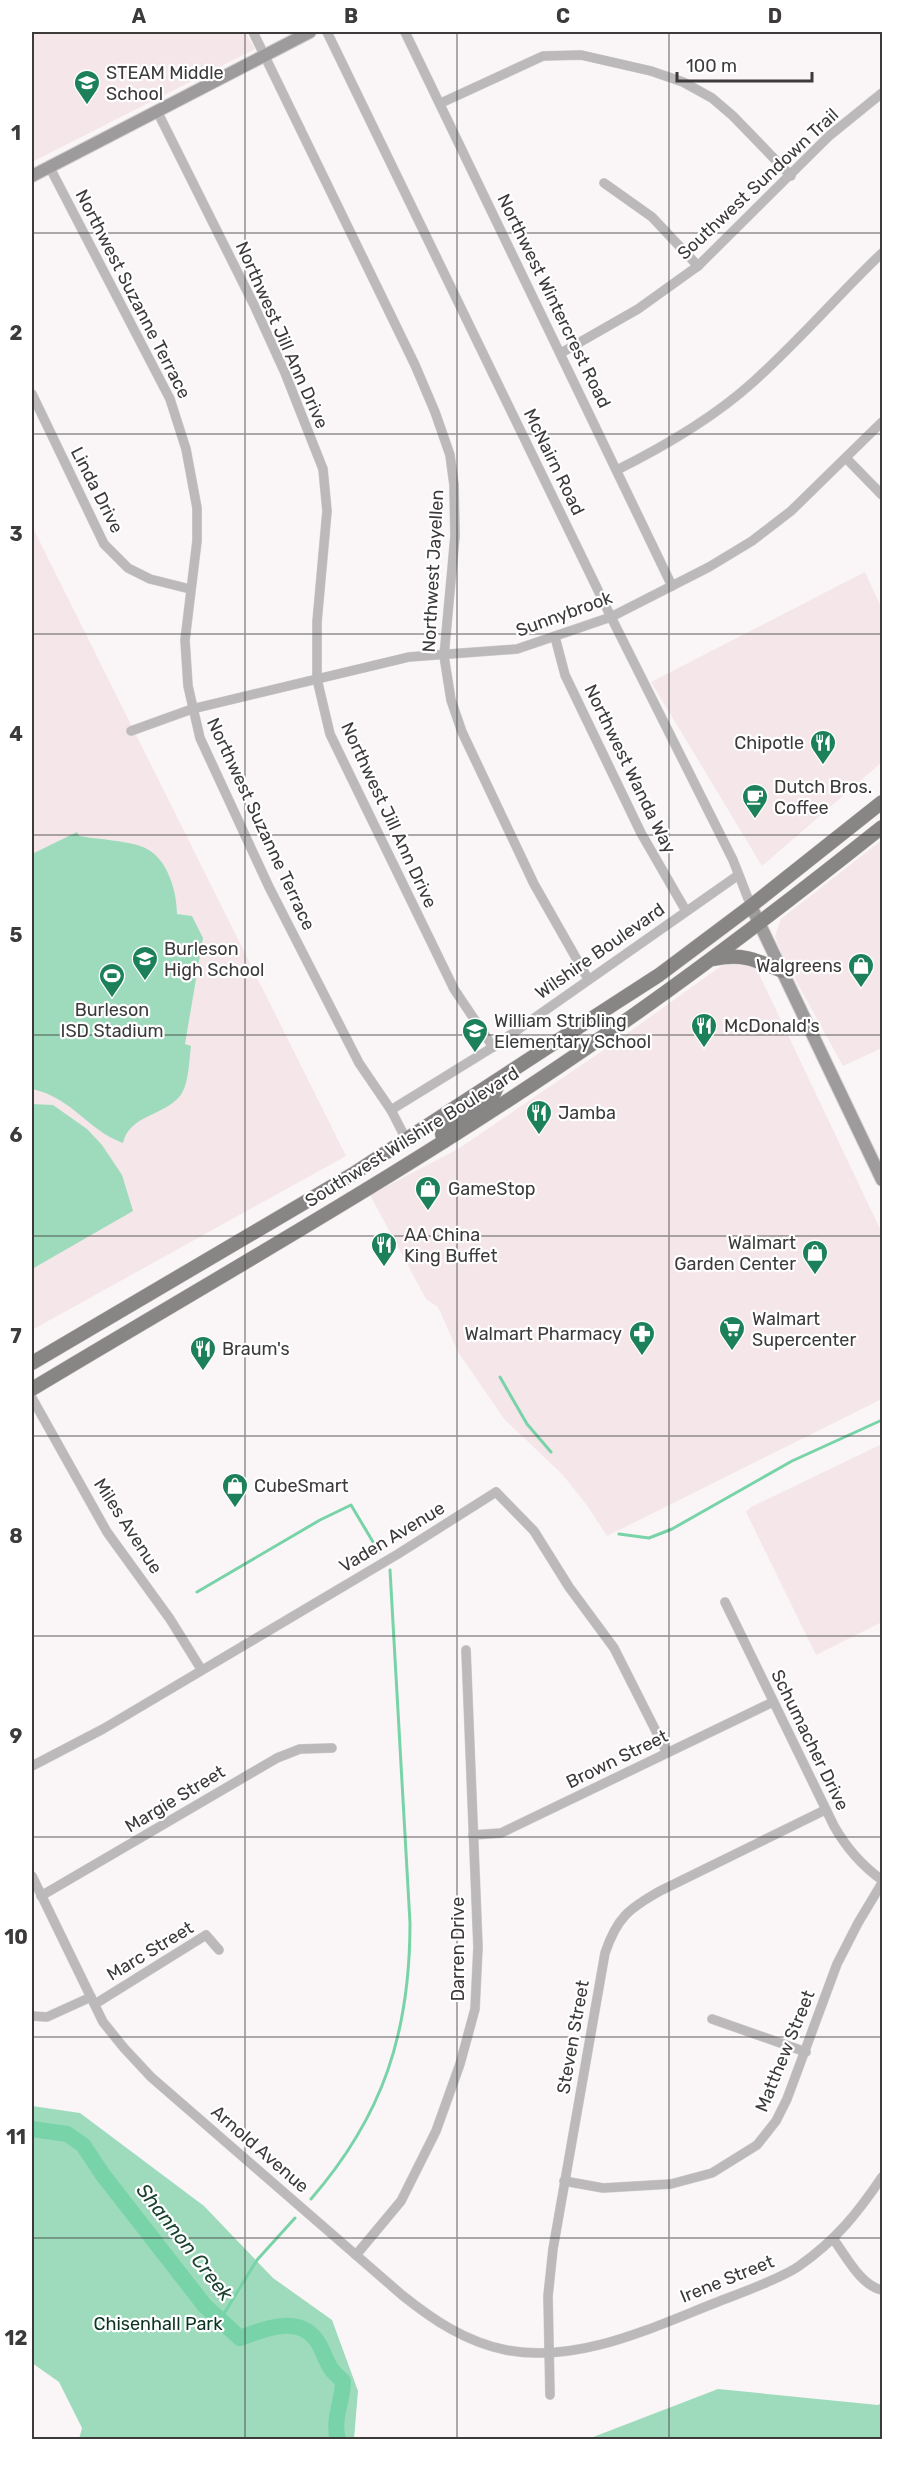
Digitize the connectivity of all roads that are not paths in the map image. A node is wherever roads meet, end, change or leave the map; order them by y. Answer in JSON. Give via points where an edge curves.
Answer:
{"nodes":[{"id":1,"x":253,"y":32,"type":"edge"},
{"id":2,"x":310,"y":32,"type":"edge"},
{"id":3,"x":327,"y":32,"type":"edge"},
{"id":4,"x":405,"y":32,"type":"edge"},
{"id":5,"x":264,"y":54,"type":"junction"},
{"id":6,"x":882,"y":93,"type":"edge"},
{"id":7,"x":441,"y":103,"type":"junction"},
{"id":8,"x":157,"y":111,"type":"junction"},
{"id":9,"x":50,"y":166,"type":"junction"},
{"id":10,"x":32,"y":176,"type":"edge"},
{"id":11,"x":791,"y":176,"type":"junction"},
{"id":12,"x":604,"y":183,"type":"dead end"},
{"id":13,"x":882,"y":253,"type":"edge"},
{"id":14,"x":698,"y":266,"type":"junction"},
{"id":15,"x":561,"y":353,"type":"junction"},
{"id":16,"x":32,"y":394,"type":"edge"},
{"id":17,"x":882,"y":422,"type":"edge"},
{"id":18,"x":846,"y":458,"type":"junction"},
{"id":19,"x":617,"y":470,"type":"junction"},
{"id":20,"x":882,"y":495,"type":"edge"},
{"id":21,"x":672,"y":586,"type":"junction"},
{"id":22,"x":190,"y":589,"type":"junction"},
{"id":23,"x":611,"y":617,"type":"junction"},
{"id":24,"x":555,"y":637,"type":"junction"},
{"id":25,"x":444,"y":656,"type":"junction"},
{"id":26,"x":317,"y":679,"type":"junction"},
{"id":27,"x":192,"y":709,"type":"junction"},
{"id":28,"x":131,"y":731,"type":"dead end"},
{"id":29,"x":882,"y":802,"type":"edge"},
{"id":30,"x":882,"y":826,"type":"edge"},
{"id":31,"x":737,"y":876,"type":"junction"},
{"id":32,"x":751,"y":906,"type":"junction"},
{"id":33,"x":686,"y":911,"type":"junction"},
{"id":34,"x":759,"y":923,"type":"junction"},
{"id":35,"x":709,"y":960,"type":"junction"},
{"id":36,"x":782,"y":971,"type":"junction"},
{"id":37,"x":588,"y":979,"type":"junction"},
{"id":38,"x":493,"y":1047,"type":"junction"},
{"id":39,"x":501,"y":1079,"type":"junction"},
{"id":40,"x":392,"y":1110,"type":"junction"},
{"id":41,"x":444,"y":1140,"type":"junction"},
{"id":42,"x":407,"y":1141,"type":"junction"},
{"id":43,"x":882,"y":1180,"type":"edge"},
{"id":44,"x":266,"y":1226,"type":"junction"},
{"id":45,"x":276,"y":1242,"type":"junction"},
{"id":46,"x":32,"y":1363,"type":"edge"},
{"id":47,"x":32,"y":1389,"type":"edge"},
{"id":48,"x":32,"y":1398,"type":"edge"},
{"id":49,"x":725,"y":1602,"type":"dead end"},
{"id":50,"x":466,"y":1650,"type":"dead end"},
{"id":51,"x":201,"y":1669,"type":"junction"},
{"id":52,"x":773,"y":1702,"type":"junction"},
{"id":53,"x":332,"y":1748,"type":"dead end"},
{"id":54,"x":668,"y":1753,"type":"junction"},
{"id":55,"x":32,"y":1766,"type":"edge"},
{"id":56,"x":825,"y":1810,"type":"junction"},
{"id":57,"x":473,"y":1835,"type":"junction"},
{"id":58,"x":32,"y":1876,"type":"edge"},
{"id":59,"x":882,"y":1881,"type":"edge"},
{"id":60,"x":41,"y":1896,"type":"junction"},
{"id":61,"x":219,"y":1950,"type":"dead end"},
{"id":62,"x":93,"y":2001,"type":"junction"},
{"id":63,"x":32,"y":2016,"type":"edge"},
{"id":64,"x":712,"y":2019,"type":"dead end"},
{"id":65,"x":806,"y":2052,"type":"junction"},
{"id":66,"x":882,"y":2177,"type":"edge"},
{"id":67,"x":564,"y":2181,"type":"junction"},
{"id":68,"x":834,"y":2240,"type":"junction"},
{"id":69,"x":356,"y":2254,"type":"junction"},
{"id":70,"x":882,"y":2290,"type":"edge"},
{"id":71,"x":548,"y":2353,"type":"junction"},
{"id":72,"x":550,"y":2395,"type":"dead end"}],
"edges":[{"from":1,"to":5,"type":"street","name":"Northwest Jayellen"},
{"from":2,"to":5,"type":"street"},
{"from":3,"to":23,"type":"street","name":"McNairn Road"},
{"from":4,"to":7,"type":"street","name":"Northwest Wintercrest Road"},
{"from":5,"to":8,"type":"street"},
{"from":5,"to":25,"type":"street","name":"Northwest Jayellen","via":[[415,365],[450,455],[454,536]]},
{"from":6,"to":11,"type":"street","name":"Southwest Sundown Trail","via":[[829,136]]},
{"from":7,"to":11,"type":"street","via":[[543,56],[581,55],[651,71],[712,98]]},
{"from":7,"to":15,"type":"street","name":"Northwest Wintercrest Road"},
{"from":8,"to":9,"type":"street"},
{"from":8,"to":26,"type":"street","name":"Northwest Jill Ann Drive","via":[[254,305],[323,469],[327,511],[317,622]]},
{"from":9,"to":10,"type":"street"},
{"from":9,"to":22,"type":"street","name":"Northwest Suzanne Terrace","via":[[170,399],[186,449],[197,508]]},
{"from":11,"to":14,"type":"street","name":"Southwest Sundown Trail"},
{"from":12,"to":14,"type":"street","via":[[652,217]]},
{"from":13,"to":19,"type":"street","via":[[752,383],[708,418]]},
{"from":14,"to":15,"type":"street","name":"Southwest Sundown Trail","via":[[638,309]]},
{"from":15,"to":19,"type":"street","name":"Northwest Wintercrest Road"},
{"from":16,"to":22,"type":"street","name":"Linda Drive","via":[[104,544],[128,568],[150,579]]},
{"from":17,"to":18,"type":"street","name":"Sunnybrook"},
{"from":18,"to":20,"type":"street"},
{"from":18,"to":21,"type":"street","name":"Sunnybrook","via":[[791,511],[752,541]]},
{"from":19,"to":21,"type":"street","name":"Northwest Wintercrest Road"},
{"from":21,"to":23,"type":"street","name":"Sunnybrook"},
{"from":22,"to":27,"type":"street","name":"Northwest Suzanne Terrace","via":[[185,640]]},
{"from":23,"to":24,"type":"street","name":"Sunnybrook"},
{"from":23,"to":31,"type":"street","name":"McNairn Road"},
{"from":24,"to":25,"type":"street","name":"Sunnybrook","via":[[518,649]]},
{"from":24,"to":33,"type":"street","name":"Northwest Wanda Way","via":[[565,675],[640,833]]},
{"from":25,"to":26,"type":"street","name":"Sunnybrook","via":[[409,657]]},
{"from":25,"to":37,"type":"street","name":"Northwest Jayellen","via":[[451,700],[462,732],[534,884]]},
{"from":26,"to":27,"type":"street","name":"Sunnybrook"},
{"from":26,"to":38,"type":"street","name":"Northwest Jill Ann Drive","via":[[330,734],[356,791],[454,989]]},
{"from":27,"to":28,"type":"street","name":"Sunnybrook"},
{"from":27,"to":40,"type":"street","name":"Northwest Suzanne Terrace","via":[[200,738],[269,887],[359,1063]]},
{"from":29,"to":32,"type":"main road","name":"Southwest Wilshire Boulevard"},
{"from":30,"to":34,"type":"main road","name":"Southwest Wilshire Boulevard"},
{"from":31,"to":32,"type":"street","name":"McNairn Road"},
{"from":31,"to":33,"type":"street","name":"Wilshire Boulevard"},
{"from":32,"to":34,"type":"street"},
{"from":32,"to":39,"type":"main road","name":"Southwest Wilshire Boulevard","via":[[659,975]]},
{"from":33,"to":37,"type":"street","name":"Wilshire Boulevard"},
{"from":34,"to":35,"type":"main road","name":"Southwest Wilshire Boulevard"},
{"from":34,"to":36,"type":"street"},
{"from":35,"to":36,"type":"main road","via":[[749,957]]},
{"from":35,"to":41,"type":"main road","name":"Southwest Wilshire Boulevard","via":[[607,1034]]},
{"from":36,"to":43,"type":"street"},
{"from":37,"to":38,"type":"street","name":"Wilshire Boulevard"},
{"from":38,"to":40,"type":"street","name":"Wilshire Boulevard"},
{"from":39,"to":41,"type":"main road","via":[[492,1097],[447,1126],[442,1134]]},
{"from":39,"to":42,"type":"main road","name":"Southwest Wilshire Boulevard"},
{"from":40,"to":42,"type":"street","name":"Northwest Suzanne Terrace"},
{"from":41,"to":45,"type":"main road","name":"Southwest Wilshire Boulevard"},
{"from":42,"to":44,"type":"main road","name":"Southwest Wilshire Boulevard"},
{"from":44,"to":45,"type":"main road"},
{"from":44,"to":46,"type":"main road","name":"Southwest Wilshire Boulevard"},
{"from":45,"to":47,"type":"main road","name":"Southwest Wilshire Boulevard"},
{"from":48,"to":51,"type":"street","name":"Miles Avenue","via":[[107,1532]]},
{"from":49,"to":52,"type":"street","name":"Schumacher Drive"},
{"from":50,"to":57,"type":"street","name":"Darren Drive"},
{"from":51,"to":54,"type":"street","name":"Vaden Avenue","via":[[496,1492],[534,1531],[614,1648]]},
{"from":51,"to":55,"type":"street","name":"Vaden Avenue","via":[[103,1729]]},
{"from":52,"to":54,"type":"street","name":"Brown Street"},
{"from":52,"to":56,"type":"street","name":"Schumacher Drive"},
{"from":53,"to":60,"type":"street","name":"Margie Street","via":[[300,1749],[277,1758]]},
{"from":54,"to":57,"type":"street","name":"Brown Street","via":[[501,1833]]},
{"from":56,"to":59,"type":"street","name":"Schumacher Drive","via":[[852,1854]]},
{"from":56,"to":67,"type":"street","name":"Steven Street","via":[[651,1896],[634,1906],[614,1929],[605,1953]]},
{"from":57,"to":69,"type":"street","name":"Darren Drive","via":[[475,2009],[460,2064],[436,2132],[401,2201]]},
{"from":58,"to":60,"type":"street","name":"Arnold Avenue"},
{"from":59,"to":65,"type":"street","name":"Matthew Street","via":[[847,1942]]},
{"from":60,"to":62,"type":"street","name":"Arnold Avenue"},
{"from":61,"to":62,"type":"street","name":"Marc Street","via":[[206,1935]]},
{"from":62,"to":63,"type":"street","via":[[47,2017]]},
{"from":62,"to":69,"type":"street","name":"Arnold Avenue","via":[[103,2022],[151,2077]]},
{"from":64,"to":65,"type":"street"},
{"from":65,"to":67,"type":"street","name":"Matthew Street","via":[[776,2121],[758,2145],[712,2173],[671,2184],[634,2188],[603,2188]]},
{"from":66,"to":68,"type":"street","name":"Irene Street"},
{"from":67,"to":71,"type":"street","name":"Steven Street","via":[[548,2296]]},
{"from":68,"to":70,"type":"street","via":[[863,2277]]},
{"from":68,"to":71,"type":"street","name":"Irene Street","via":[[798,2267],[735,2295],[620,2338]]},
{"from":69,"to":71,"type":"street","name":"Arnold Avenue","via":[[427,2315],[460,2334],[506,2350]]},
{"from":71,"to":72,"type":"street","name":"Steven Street"}]}
